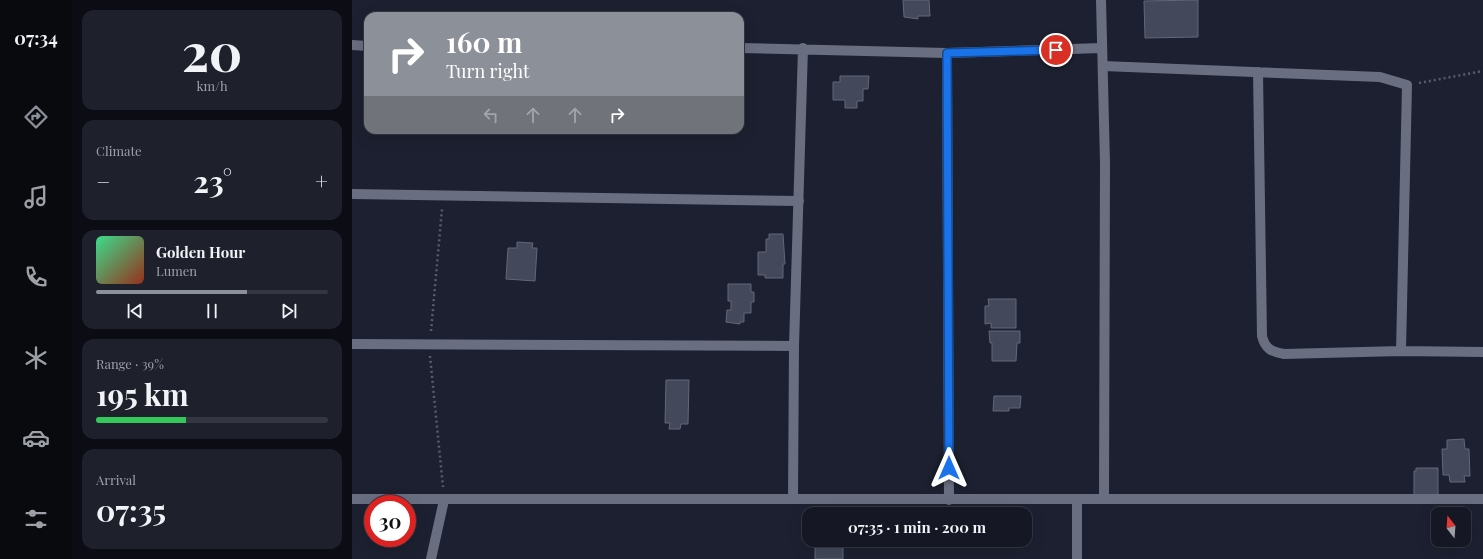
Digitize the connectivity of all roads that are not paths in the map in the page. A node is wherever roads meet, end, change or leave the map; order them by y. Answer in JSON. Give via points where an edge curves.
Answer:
{"nodes":[{"id":1,"x":1101,"y":0,"type":"edge"},
{"id":2,"x":352,"y":45,"type":"edge"},
{"id":3,"x":364,"y":46,"type":"edge"},
{"id":4,"x":744,"y":48,"type":"edge"},
{"id":5,"x":803,"y":48,"type":"junction"},
{"id":6,"x":1102,"y":48,"type":"junction"},
{"id":7,"x":947,"y":53,"type":"junction"},
{"id":8,"x":1103,"y":66,"type":"junction"},
{"id":9,"x":1258,"y":72,"type":"junction"},
{"id":10,"x":352,"y":194,"type":"edge"},
{"id":11,"x":799,"y":201,"type":"junction"},
{"id":12,"x":352,"y":344,"type":"edge"},
{"id":13,"x":794,"y":346,"type":"junction"},
{"id":14,"x":1401,"y":351,"type":"junction"},
{"id":15,"x":1483,"y":352,"type":"edge"},
{"id":16,"x":352,"y":498,"type":"edge"},
{"id":17,"x":793,"y":498,"type":"junction"},
{"id":18,"x":1104,"y":498,"type":"junction"},
{"id":19,"x":1483,"y":499,"type":"edge"},
{"id":20,"x":444,"y":500,"type":"junction"},
{"id":21,"x":950,"y":500,"type":"junction"},
{"id":22,"x":1078,"y":500,"type":"junction"},
{"id":23,"x":431,"y":559,"type":"edge"},
{"id":24,"x":1077,"y":559,"type":"edge"}],
"edges":[{"from":1,"to":6,"type":"street"},
{"from":2,"to":3,"type":"street"},
{"from":4,"to":5,"type":"street"},
{"from":5,"to":7,"type":"street"},
{"from":5,"to":11,"type":"street"},
{"from":6,"to":7,"type":"street"},
{"from":6,"to":8,"type":"street"},
{"from":7,"to":21,"type":"street"},
{"from":8,"to":9,"type":"street"},
{"from":8,"to":18,"type":"street"},
{"from":9,"to":14,"type":"street","via":[[1264,343],[1273,352],[1284,354]]},
{"from":9,"to":14,"type":"street","via":[[1380,77],[1407,85]]},
{"from":10,"to":11,"type":"street"},
{"from":11,"to":13,"type":"street"},
{"from":12,"to":13,"type":"street"},
{"from":13,"to":17,"type":"street"},
{"from":14,"to":15,"type":"street"},
{"from":16,"to":20,"type":"street"},
{"from":17,"to":20,"type":"street"},
{"from":17,"to":21,"type":"street"},
{"from":18,"to":19,"type":"street"},
{"from":18,"to":22,"type":"street"},
{"from":20,"to":23,"type":"street"},
{"from":21,"to":22,"type":"street"},
{"from":22,"to":24,"type":"street"}]}
